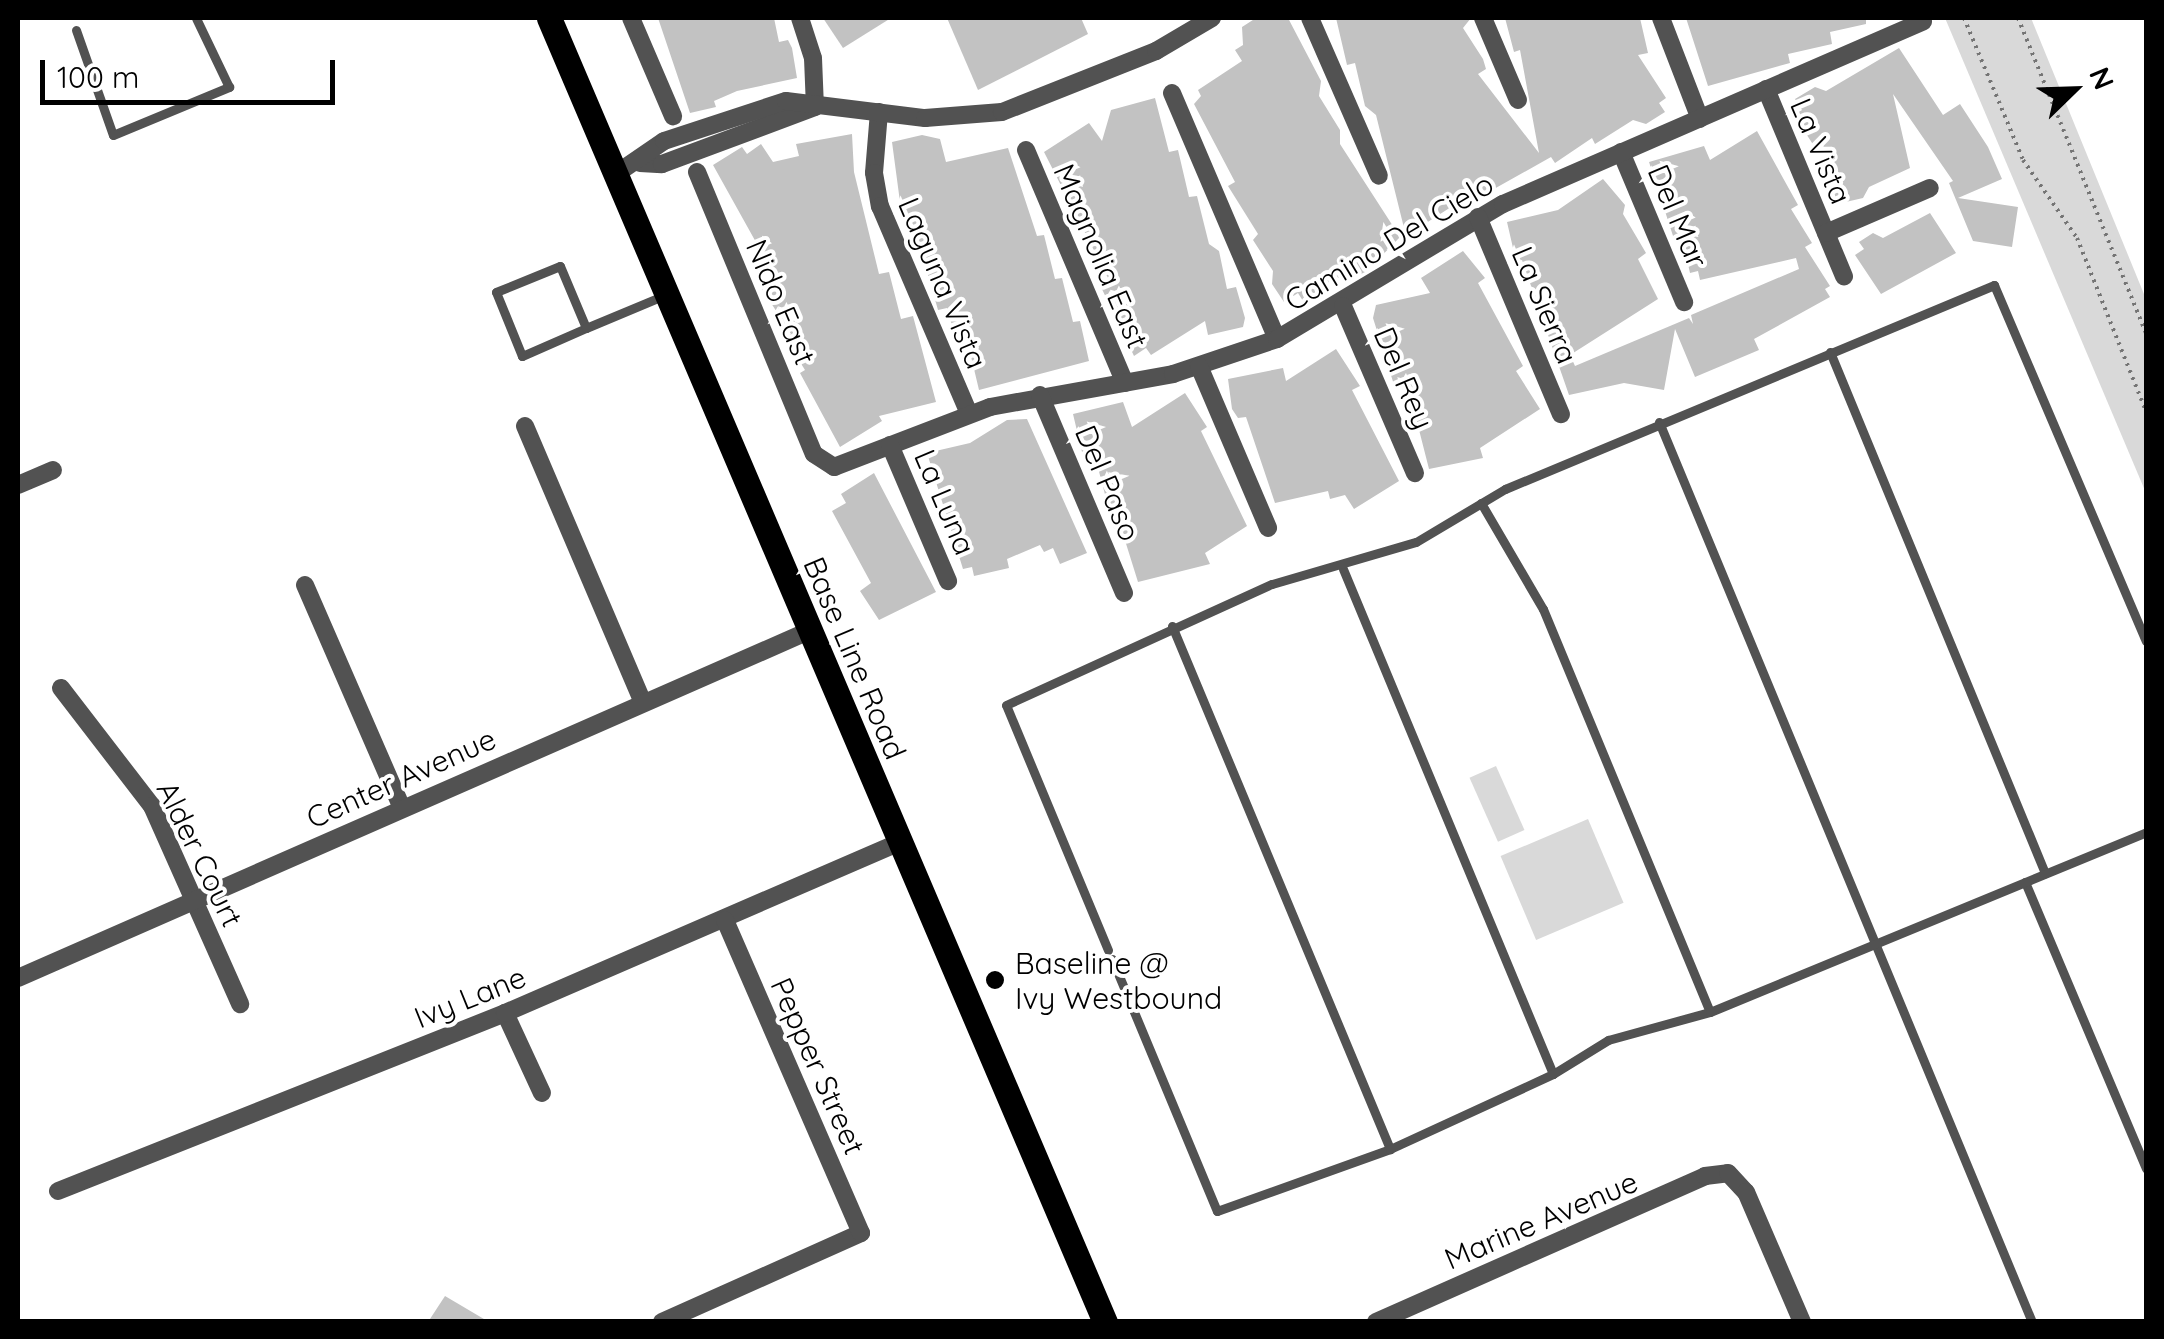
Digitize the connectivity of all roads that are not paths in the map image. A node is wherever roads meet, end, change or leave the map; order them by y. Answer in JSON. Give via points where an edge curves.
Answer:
{"nodes":[{"id":1,"x":196,"y":18,"type":"edge"},
{"id":2,"x":550,"y":18,"type":"edge"},
{"id":3,"x":630,"y":18,"type":"edge"},
{"id":4,"x":800,"y":18,"type":"edge"},
{"id":5,"x":1212,"y":18,"type":"edge"},
{"id":6,"x":1310,"y":18,"type":"edge"},
{"id":7,"x":1483,"y":18,"type":"edge"},
{"id":8,"x":1661,"y":18,"type":"edge"},
{"id":9,"x":1923,"y":21,"type":"dead end"},
{"id":10,"x":76,"y":30,"type":"dead end"},
{"id":11,"x":1766,"y":90,"type":"junction"},
{"id":12,"x":1172,"y":93,"type":"dead end"},
{"id":13,"x":1518,"y":100,"type":"dead end"},
{"id":14,"x":815,"y":107,"type":"junction"},
{"id":15,"x":879,"y":112,"type":"junction"},
{"id":16,"x":673,"y":116,"type":"dead end"},
{"id":17,"x":1700,"y":119,"type":"junction"},
{"id":18,"x":1026,"y":150,"type":"dead end"},
{"id":19,"x":1621,"y":152,"type":"junction"},
{"id":20,"x":628,"y":168,"type":"junction"},
{"id":21,"x":696,"y":172,"type":"dead end"},
{"id":22,"x":1379,"y":176,"type":"dead end"},
{"id":23,"x":1930,"y":188,"type":"dead end"},
{"id":24,"x":1478,"y":217,"type":"junction"},
{"id":25,"x":1826,"y":233,"type":"junction"},
{"id":26,"x":1844,"y":276,"type":"dead end"},
{"id":27,"x":667,"y":294,"type":"junction"},
{"id":28,"x":1684,"y":302,"type":"dead end"},
{"id":29,"x":1343,"y":306,"type":"junction"},
{"id":30,"x":586,"y":328,"type":"junction"},
{"id":31,"x":1277,"y":339,"type":"junction"},
{"id":32,"x":1830,"y":352,"type":"junction"},
{"id":33,"x":1200,"y":366,"type":"junction"},
{"id":34,"x":1125,"y":383,"type":"junction"},
{"id":35,"x":1040,"y":395,"type":"junction"},
{"id":36,"x":968,"y":414,"type":"junction"},
{"id":37,"x":1562,"y":414,"type":"dead end"},
{"id":38,"x":1659,"y":422,"type":"junction"},
{"id":39,"x":525,"y":426,"type":"dead end"},
{"id":40,"x":890,"y":445,"type":"junction"},
{"id":41,"x":814,"y":454,"type":"joint"},
{"id":42,"x":53,"y":470,"type":"dead end"},
{"id":43,"x":1415,"y":473,"type":"dead end"},
{"id":44,"x":18,"y":486,"type":"edge"},
{"id":45,"x":1481,"y":502,"type":"junction"},
{"id":46,"x":1268,"y":528,"type":"dead end"},
{"id":47,"x":1343,"y":568,"type":"junction"},
{"id":48,"x":948,"y":580,"type":"dead end"},
{"id":49,"x":306,"y":585,"type":"dead end"},
{"id":50,"x":1124,"y":593,"type":"dead end"},
{"id":51,"x":1172,"y":626,"type":"junction"},
{"id":52,"x":808,"y":631,"type":"junction"},
{"id":53,"x":2146,"y":641,"type":"edge"},
{"id":54,"x":62,"y":688,"type":"dead end"},
{"id":55,"x":642,"y":702,"type":"junction"},
{"id":56,"x":402,"y":808,"type":"junction"},
{"id":57,"x":2146,"y":832,"type":"edge"},
{"id":58,"x":898,"y":843,"type":"junction"},
{"id":59,"x":2045,"y":873,"type":"junction"},
{"id":60,"x":2024,"y":882,"type":"junction"},
{"id":61,"x":194,"y":899,"type":"junction"},
{"id":62,"x":724,"y":920,"type":"junction"},
{"id":63,"x":1875,"y":944,"type":"junction"},
{"id":64,"x":18,"y":978,"type":"edge"},
{"id":65,"x":240,"y":1004,"type":"dead end"},
{"id":66,"x":1710,"y":1012,"type":"junction"},
{"id":67,"x":505,"y":1013,"type":"junction"},
{"id":68,"x":1553,"y":1074,"type":"junction"},
{"id":69,"x":542,"y":1094,"type":"dead end"},
{"id":70,"x":1390,"y":1149,"type":"junction"},
{"id":71,"x":2146,"y":1168,"type":"edge"},
{"id":72,"x":58,"y":1191,"type":"dead end"},
{"id":73,"x":662,"y":1322,"type":"edge"},
{"id":74,"x":1105,"y":1322,"type":"edge"},
{"id":75,"x":1376,"y":1322,"type":"edge"},
{"id":76,"x":1802,"y":1322,"type":"edge"},
{"id":77,"x":2032,"y":1322,"type":"edge"}],
"edges":[{"from":1,"to":10,"type":"lane","via":[[229,88],[114,135]]},
{"from":2,"to":20,"type":"main road","name":"Base Line Road"},
{"from":3,"to":16,"type":"street"},
{"from":4,"to":14,"type":"street","via":[[813,58]]},
{"from":5,"to":15,"type":"street","via":[[1156,51],[1020,107],[942,119]]},
{"from":6,"to":22,"type":"street"},
{"from":7,"to":13,"type":"street"},
{"from":8,"to":17,"type":"street"},
{"from":9,"to":11,"type":"street","name":"Camino Del Cielo"},
{"from":11,"to":17,"type":"street","name":"Camino Del Cielo"},
{"from":11,"to":25,"type":"street","name":"La Vista"},
{"from":12,"to":31,"type":"street"},
{"from":14,"to":15,"type":"street"},
{"from":14,"to":20,"type":"street","via":[[662,164]]},
{"from":14,"to":20,"type":"street","via":[[786,101],[742,111],[656,146]]},
{"from":15,"to":36,"type":"street","name":"Laguna Vista","via":[[874,173],[880,206]]},
{"from":17,"to":19,"type":"street","name":"Camino Del Cielo"},
{"from":18,"to":34,"type":"street","name":"Magnolia East"},
{"from":19,"to":24,"type":"street","name":"Camino Del Cielo"},
{"from":19,"to":28,"type":"street","name":"Del Mar"},
{"from":20,"to":27,"type":"main road","name":"Base Line Road"},
{"from":21,"to":41,"type":"street","name":"Nido East"},
{"from":23,"to":25,"type":"street","name":"La Vista"},
{"from":24,"to":29,"type":"street","name":"Camino Del Cielo"},
{"from":24,"to":37,"type":"street","name":"La Sierra"},
{"from":25,"to":26,"type":"street","name":"La Vista"},
{"from":27,"to":30,"type":"lane"},
{"from":27,"to":52,"type":"main road","name":"Base Line Road"},
{"from":29,"to":31,"type":"street","name":"Camino Del Cielo"},
{"from":29,"to":43,"type":"street","name":"Del Rey"},
{"from":30,"to":30,"type":"lane","via":[[560,266],[496,292],[522,356]]},
{"from":31,"to":33,"type":"street","name":"Camino Del Cielo"},
{"from":32,"to":38,"type":"lane"},
{"from":32,"to":53,"type":"lane","via":[[1994,285]]},
{"from":32,"to":59,"type":"lane"},
{"from":33,"to":34,"type":"street","name":"Camino Del Cielo"},
{"from":33,"to":46,"type":"street"},
{"from":34,"to":35,"type":"street","name":"Camino Del Cielo"},
{"from":35,"to":36,"type":"street","name":"Camino Del Cielo"},
{"from":35,"to":50,"type":"street","name":"Del Paso"},
{"from":36,"to":40,"type":"street","name":"Camino Del Cielo"},
{"from":38,"to":45,"type":"lane"},
{"from":38,"to":63,"type":"lane"},
{"from":39,"to":55,"type":"street"},
{"from":40,"to":41,"type":"street","name":"Camino Del Cielo","via":[[834,468]]},
{"from":40,"to":48,"type":"street","name":"La Luna"},
{"from":42,"to":44,"type":"street"},
{"from":45,"to":47,"type":"lane","via":[[1416,542]]},
{"from":45,"to":66,"type":"lane","via":[[1543,610]]},
{"from":47,"to":51,"type":"lane","via":[[1272,584]]},
{"from":47,"to":68,"type":"lane"},
{"from":49,"to":56,"type":"street"},
{"from":51,"to":70,"type":"lane"},
{"from":51,"to":70,"type":"lane","via":[[1006,706],[1217,1211]]},
{"from":52,"to":55,"type":"street","name":"Center Avenue"},
{"from":52,"to":58,"type":"main road","name":"Base Line Road"},
{"from":54,"to":61,"type":"street","name":"Alder Court","via":[[152,806]]},
{"from":55,"to":56,"type":"street","name":"Center Avenue"},
{"from":56,"to":61,"type":"street","name":"Center Avenue"},
{"from":57,"to":59,"type":"lane"},
{"from":58,"to":62,"type":"street","name":"Ivy Lane"},
{"from":58,"to":74,"type":"main road","name":"Base Line Road"},
{"from":59,"to":60,"type":"lane"},
{"from":60,"to":63,"type":"lane"},
{"from":60,"to":71,"type":"lane"},
{"from":61,"to":64,"type":"street","name":"Center Avenue"},
{"from":61,"to":65,"type":"street","name":"Alder Court"},
{"from":62,"to":67,"type":"street","name":"Ivy Lane"},
{"from":62,"to":73,"type":"street","name":"Pepper Street","via":[[861,1233]]},
{"from":63,"to":66,"type":"lane"},
{"from":63,"to":77,"type":"lane"},
{"from":66,"to":68,"type":"lane","via":[[1608,1040]]},
{"from":67,"to":69,"type":"street"},
{"from":67,"to":72,"type":"street","name":"Ivy Lane"},
{"from":68,"to":70,"type":"lane"},
{"from":75,"to":76,"type":"street","name":"Marine Avenue","via":[[1705,1176],[1728,1174],[1746,1192]]}]}
